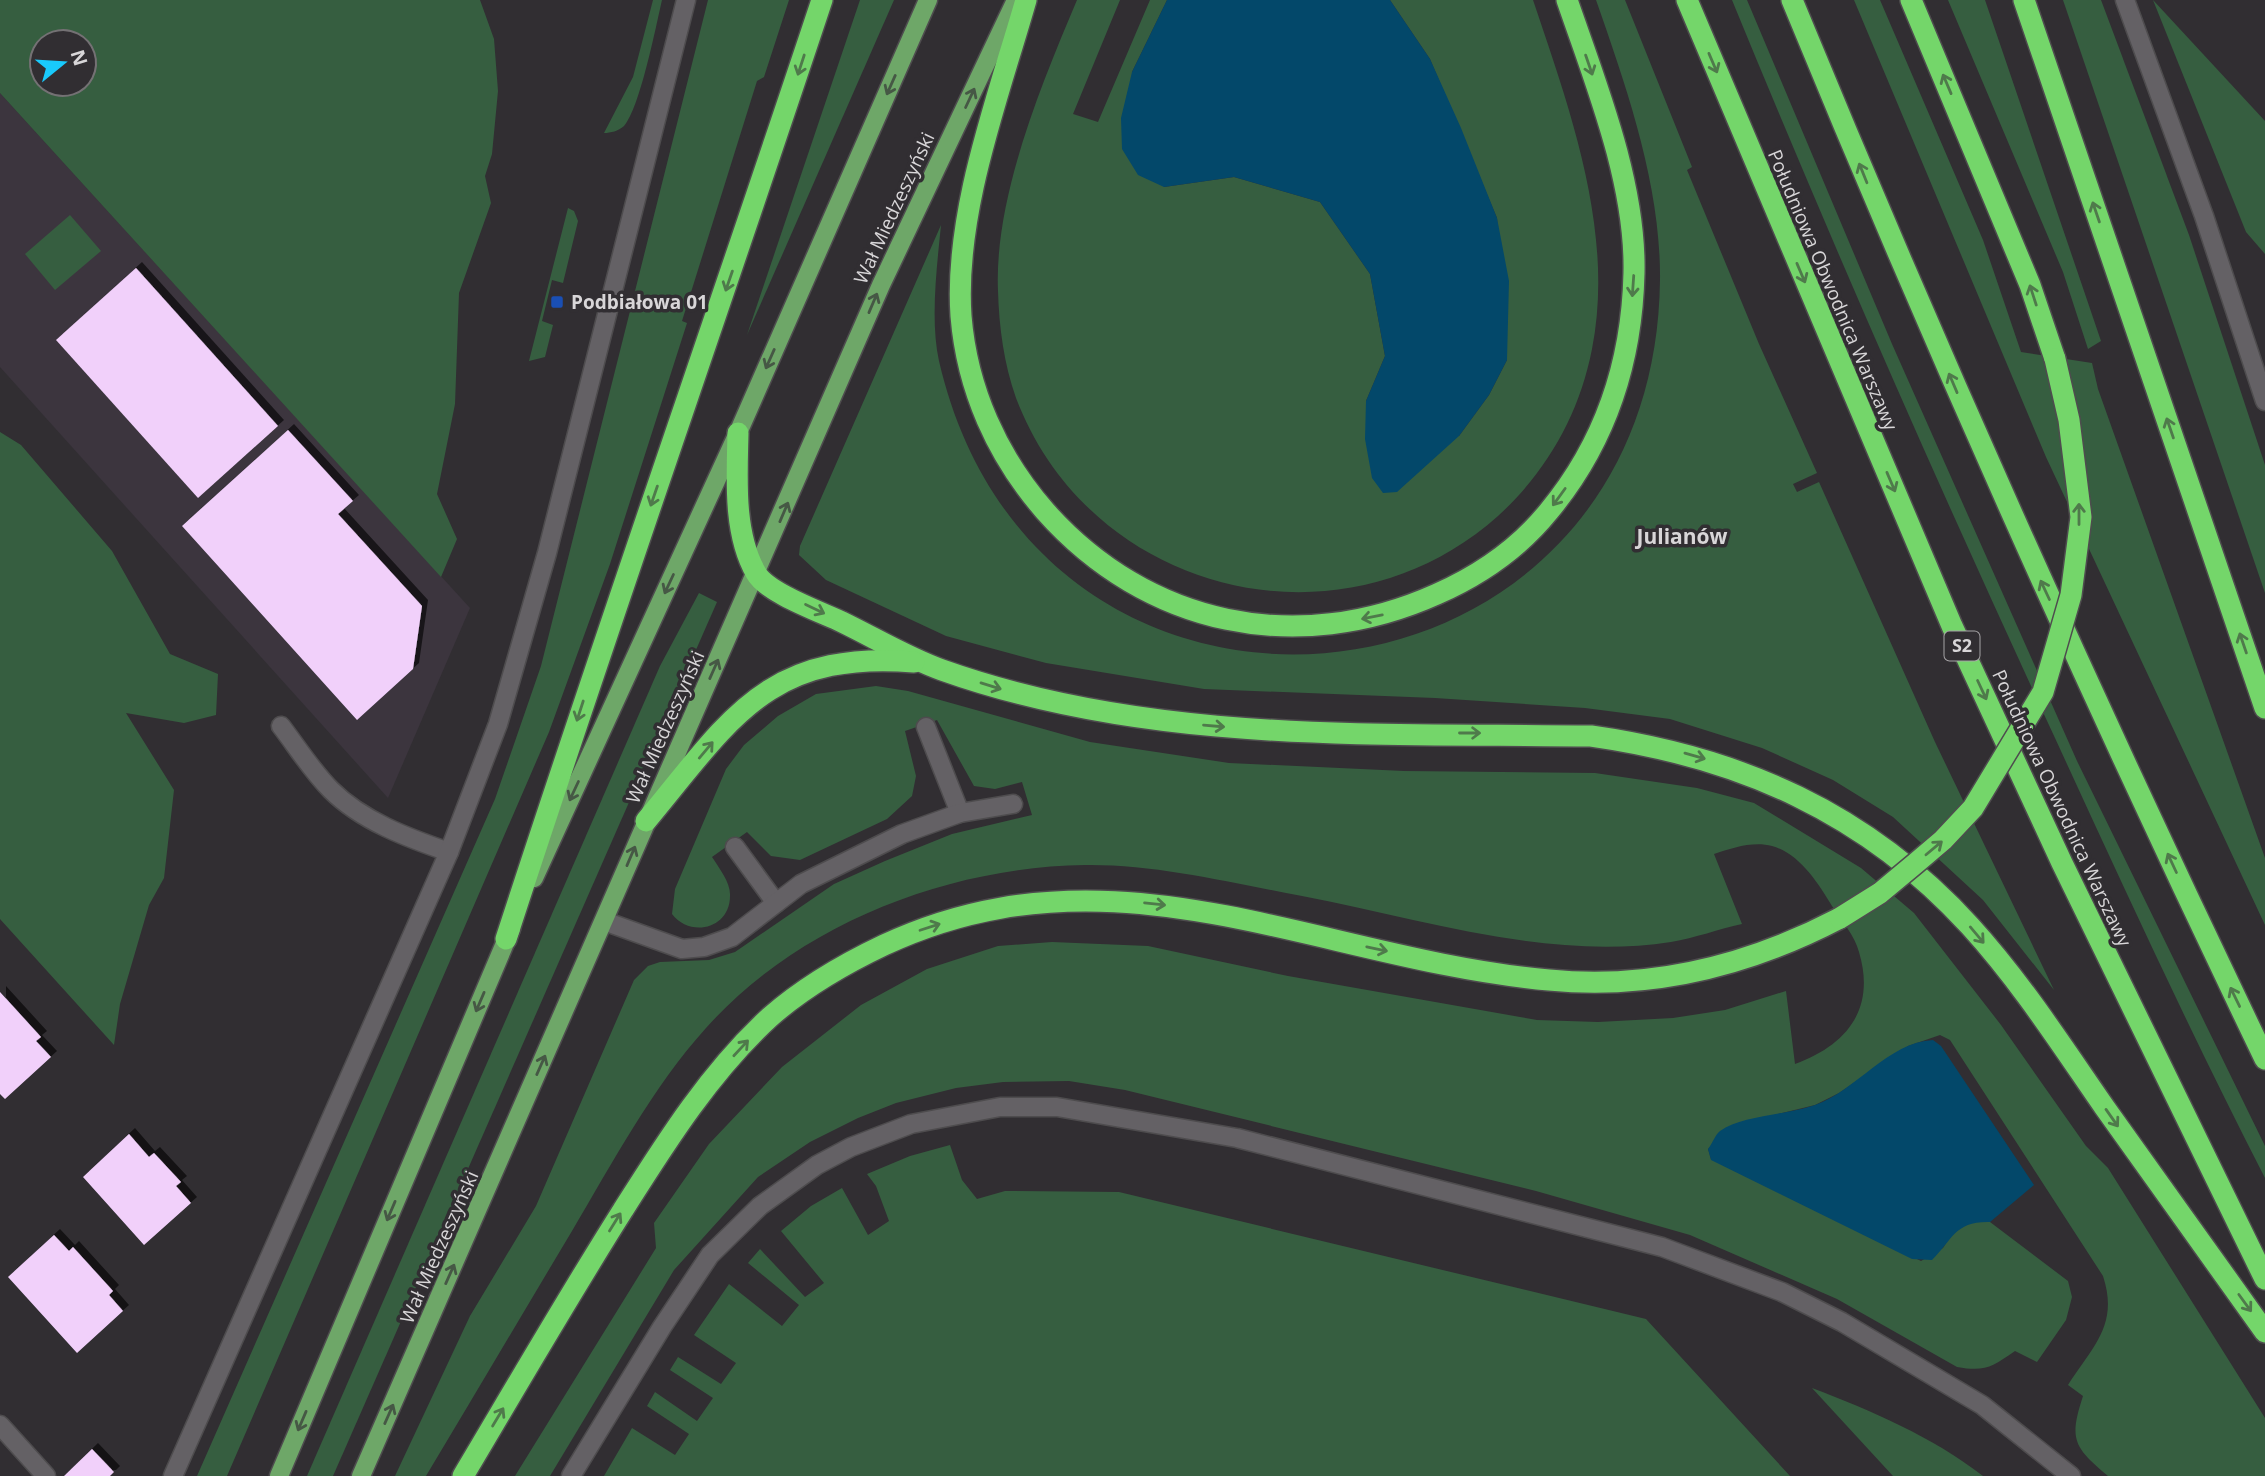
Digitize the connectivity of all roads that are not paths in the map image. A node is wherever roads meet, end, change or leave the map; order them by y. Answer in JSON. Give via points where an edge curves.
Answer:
{"nodes":[{"id":1,"x":685,"y":0,"type":"edge"},
{"id":2,"x":822,"y":0,"type":"edge"},
{"id":3,"x":929,"y":0,"type":"edge"},
{"id":4,"x":1016,"y":0,"type":"edge"},
{"id":5,"x":1026,"y":0,"type":"edge"},
{"id":6,"x":1567,"y":0,"type":"edge"},
{"id":7,"x":1687,"y":0,"type":"edge"},
{"id":8,"x":1792,"y":0,"type":"edge"},
{"id":9,"x":1911,"y":0,"type":"edge"},
{"id":10,"x":2024,"y":0,"type":"edge"},
{"id":11,"x":2125,"y":0,"type":"edge"},
{"id":12,"x":2265,"y":401,"type":"edge"},
{"id":13,"x":738,"y":433,"type":"junction"},
{"id":14,"x":757,"y":575,"type":"junction"},
{"id":15,"x":926,"y":663,"type":"junction"},
{"id":16,"x":2265,"y":708,"type":"edge"},
{"id":17,"x":281,"y":726,"type":"dead end"},
{"id":18,"x":926,"y":727,"type":"dead end"},
{"id":19,"x":1013,"y":804,"type":"dead end"},
{"id":20,"x":960,"y":813,"type":"junction"},
{"id":21,"x":646,"y":821,"type":"junction"},
{"id":22,"x":735,"y":847,"type":"dead end"},
{"id":23,"x":449,"y":852,"type":"junction"},
{"id":24,"x":776,"y":903,"type":"junction"},
{"id":25,"x":604,"y":921,"type":"junction"},
{"id":26,"x":506,"y":939,"type":"junction"},
{"id":27,"x":2265,"y":1059,"type":"edge"},
{"id":28,"x":2265,"y":1279,"type":"edge"},
{"id":29,"x":2265,"y":1332,"type":"edge"},
{"id":30,"x":0,"y":1425,"type":"edge"},
{"id":31,"x":46,"y":1476,"type":"edge"},
{"id":32,"x":173,"y":1476,"type":"edge"},
{"id":33,"x":279,"y":1476,"type":"edge"},
{"id":34,"x":361,"y":1476,"type":"edge"},
{"id":35,"x":463,"y":1476,"type":"edge"},
{"id":36,"x":571,"y":1476,"type":"edge"},
{"id":37,"x":2071,"y":1476,"type":"edge"}],
"edges":[{"from":1,"to":23,"type":"street","via":[[547,553],[498,724]]},
{"from":2,"to":26,"type":"highway","one_way":true},
{"from":3,"to":13,"type":"main road","one_way":true},
{"from":14,"to":4,"type":"main road","name":"Wał Miedzeszyński","one_way":true,"via":[[881,285]]},
{"from":6,"to":5,"type":"highway","one_way":true,"via":[[1602,103],[1632,231],[1634,272],[1627,351],[1601,431],[1548,512],[1492,564],[1456,586],[1384,615],[1303,626],[1224,620],[1192,611],[1126,580],[1076,542],[1027,491],[982,412],[961,317],[961,272],[975,182]]},
{"from":7,"to":28,"type":"highway","name":"Południowa Obwodnica Warszawy","number":"S2","one_way":true,"via":[[1958,639],[2073,887]]},
{"from":27,"to":8,"type":"highway","one_way":true,"via":[[1995,481]]},
{"from":35,"to":9,"type":"highway","one_way":true,"bridge":true,"via":[[602,1244],[696,1100],[771,1016],[828,976],[909,934],[987,911],[1031,904],[1073,899],[1120,901],[1200,911],[1479,971],[1552,981],[1614,982],[1690,974],[1790,944],[1880,893],[1943,840],[1973,808],[2043,692],[2071,595],[2081,517],[2073,444],[2031,285]]},
{"from":16,"to":10,"type":"highway","one_way":true},
{"from":11,"to":12,"type":"street"},
{"from":13,"to":14,"type":"highway","via":[[743,540]]},
{"from":13,"to":26,"type":"main road","one_way":true},
{"from":14,"to":15,"type":"highway","one_way":true,"via":[[780,593]]},
{"from":21,"to":14,"type":"main road","name":"Wał Miedzeszyński","one_way":true},
{"from":21,"to":15,"type":"highway","one_way":true,"via":[[737,713],[776,684],[846,662]]},
{"from":15,"to":29,"type":"highway","one_way":true,"via":[[1038,699],[1181,723],[1329,732],[1591,736],[1633,742],[1725,765],[1797,794],[1880,845],[1969,925],[2047,1024]]},
{"from":17,"to":23,"type":"street","via":[[331,790],[357,810]]},
{"from":18,"to":20,"type":"street"},
{"from":19,"to":20,"type":"street"},
{"from":20,"to":24,"type":"street","via":[[902,834],[802,884]]},
{"from":25,"to":21,"type":"main road","name":"Wał Miedzeszyński","one_way":true},
{"from":22,"to":24,"type":"street"},
{"from":23,"to":32,"type":"street"},
{"from":24,"to":25,"type":"street","via":[[732,937],[704,947],[682,949]]},
{"from":34,"to":25,"type":"main road","name":"Wał Miedzeszyński","one_way":true},
{"from":26,"to":33,"type":"main road","one_way":true},
{"from":30,"to":31,"type":"street"},
{"from":36,"to":37,"type":"street","via":[[710,1255],[760,1206],[841,1153],[911,1124],[1000,1107],[1057,1107],[1237,1138],[1662,1247],[1782,1292],[1842,1322],[1982,1405]]}]}
